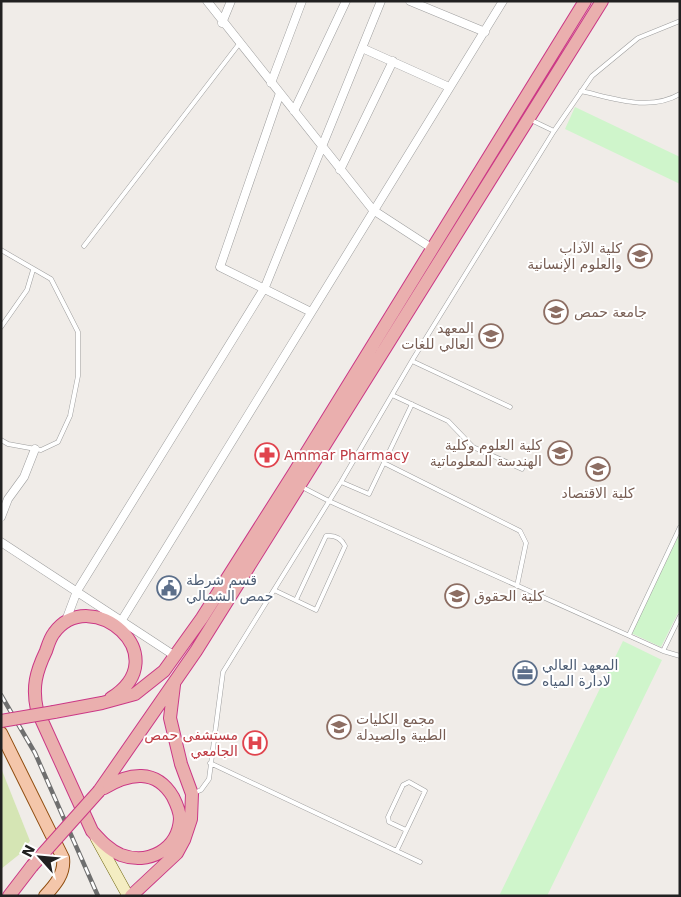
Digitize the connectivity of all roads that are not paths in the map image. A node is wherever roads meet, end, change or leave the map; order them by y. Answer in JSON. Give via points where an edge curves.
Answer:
{"nodes":[{"id":1,"x":207,"y":1,"type":"edge"},
{"id":2,"x":231,"y":1,"type":"edge"},
{"id":3,"x":302,"y":1,"type":"edge"},
{"id":4,"x":346,"y":1,"type":"edge"},
{"id":5,"x":381,"y":1,"type":"edge"},
{"id":6,"x":410,"y":1,"type":"edge"},
{"id":7,"x":503,"y":1,"type":"edge"},
{"id":8,"x":586,"y":1,"type":"edge"},
{"id":9,"x":602,"y":1,"type":"edge"},
{"id":10,"x":680,"y":21,"type":"edge"},
{"id":11,"x":222,"y":23,"type":"junction"},
{"id":12,"x":485,"y":32,"type":"junction"},
{"id":13,"x":239,"y":44,"type":"junction"},
{"id":14,"x":362,"y":48,"type":"junction"},
{"id":15,"x":393,"y":61,"type":"junction"},
{"id":16,"x":271,"y":83,"type":"junction"},
{"id":17,"x":449,"y":87,"type":"junction"},
{"id":18,"x":581,"y":91,"type":"junction"},
{"id":19,"x":280,"y":93,"type":"junction"},
{"id":20,"x":680,"y":94,"type":"edge"},
{"id":21,"x":294,"y":110,"type":"junction"},
{"id":22,"x":529,"y":119,"type":"junction"},
{"id":23,"x":554,"y":132,"type":"junction"},
{"id":24,"x":323,"y":148,"type":"junction"},
{"id":25,"x":340,"y":170,"type":"junction"},
{"id":26,"x":373,"y":210,"type":"junction"},
{"id":27,"x":84,"y":246,"type":"dead end"},
{"id":28,"x":433,"y":249,"type":"junction"},
{"id":29,"x":1,"y":250,"type":"edge"},
{"id":30,"x":33,"y":270,"type":"junction"},
{"id":31,"x":265,"y":287,"type":"junction"},
{"id":32,"x":311,"y":312,"type":"junction"},
{"id":33,"x":1,"y":327,"type":"edge"},
{"id":34,"x":412,"y":361,"type":"junction"},
{"id":35,"x":392,"y":395,"type":"junction"},
{"id":36,"x":412,"y":404,"type":"junction"},
{"id":37,"x":510,"y":407,"type":"dead end"},
{"id":38,"x":1,"y":440,"type":"edge"},
{"id":39,"x":35,"y":449,"type":"junction"},
{"id":40,"x":384,"y":463,"type":"junction"},
{"id":41,"x":522,"y":469,"type":"dead end"},
{"id":42,"x":341,"y":482,"type":"junction"},
{"id":43,"x":300,"y":486,"type":"junction"},
{"id":44,"x":329,"y":501,"type":"junction"},
{"id":45,"x":1,"y":517,"type":"edge"},
{"id":46,"x":680,"y":527,"type":"edge"},
{"id":47,"x":1,"y":542,"type":"edge"},
{"id":48,"x":517,"y":586,"type":"junction"},
{"id":49,"x":274,"y":590,"type":"junction"},
{"id":50,"x":76,"y":591,"type":"junction"},
{"id":51,"x":296,"y":600,"type":"junction"},
{"id":52,"x":680,"y":616,"type":"edge"},
{"id":53,"x":65,"y":623,"type":"junction"},
{"id":54,"x":119,"y":624,"type":"junction"},
{"id":55,"x":629,"y":636,"type":"junction"},
{"id":56,"x":663,"y":651,"type":"junction"},
{"id":57,"x":175,"y":656,"type":"junction"},
{"id":58,"x":680,"y":656,"type":"edge"},
{"id":59,"x":174,"y":683,"type":"junction"},
{"id":60,"x":102,"y":703,"type":"junction"},
{"id":61,"x":1,"y":721,"type":"edge"},
{"id":62,"x":1,"y":733,"type":"edge"},
{"id":63,"x":210,"y":763,"type":"junction"},
{"id":64,"x":99,"y":791,"type":"junction"},
{"id":65,"x":192,"y":794,"type":"junction"},
{"id":66,"x":406,"y":830,"type":"junction"},
{"id":67,"x":92,"y":831,"type":"junction"},
{"id":68,"x":397,"y":850,"type":"junction"},
{"id":69,"x":420,"y":862,"type":"dead end"},
{"id":70,"x":32,"y":866,"type":"junction"},
{"id":71,"x":1,"y":887,"type":"edge"},
{"id":72,"x":8,"y":896,"type":"edge"},
{"id":73,"x":45,"y":896,"type":"edge"},
{"id":74,"x":130,"y":896,"type":"edge"}],
"edges":[{"from":1,"to":11,"type":"street"},
{"from":2,"to":11,"type":"street"},
{"from":3,"to":16,"type":"street"},
{"from":4,"to":21,"type":"street"},
{"from":5,"to":14,"type":"street"},
{"from":6,"to":12,"type":"street"},
{"from":7,"to":12,"type":"street"},
{"from":8,"to":28,"type":"highway"},
{"from":9,"to":22,"type":"highway"},
{"from":10,"to":18,"type":"lane","via":[[638,38],[592,76]]},
{"from":11,"to":13,"type":"street"},
{"from":12,"to":17,"type":"street"},
{"from":13,"to":16,"type":"street"},
{"from":13,"to":27,"type":"lane"},
{"from":14,"to":15,"type":"street"},
{"from":14,"to":24,"type":"street"},
{"from":15,"to":17,"type":"street"},
{"from":15,"to":25,"type":"street"},
{"from":16,"to":19,"type":"street"},
{"from":17,"to":26,"type":"street"},
{"from":18,"to":20,"type":"lane","via":[[637,104],[659,102]]},
{"from":18,"to":23,"type":"lane"},
{"from":19,"to":21,"type":"street"},
{"from":19,"to":31,"type":"street","via":[[220,266]]},
{"from":21,"to":24,"type":"street"},
{"from":22,"to":23,"type":"lane"},
{"from":22,"to":43,"type":"highway"},
{"from":23,"to":34,"type":"lane"},
{"from":24,"to":25,"type":"street"},
{"from":24,"to":31,"type":"street"},
{"from":25,"to":26,"type":"street"},
{"from":26,"to":28,"type":"street"},
{"from":26,"to":32,"type":"street"},
{"from":28,"to":57,"type":"highway","via":[[218,594]]},
{"from":29,"to":30,"type":"lane"},
{"from":30,"to":33,"type":"lane","via":[[27,290]]},
{"from":30,"to":39,"type":"lane","via":[[52,279],[78,332],[78,376],[70,416],[58,442],[41,450]]},
{"from":31,"to":32,"type":"street"},
{"from":31,"to":50,"type":"street"},
{"from":32,"to":54,"type":"street"},
{"from":34,"to":35,"type":"lane"},
{"from":34,"to":37,"type":"lane"},
{"from":35,"to":36,"type":"lane"},
{"from":35,"to":42,"type":"lane"},
{"from":36,"to":40,"type":"lane"},
{"from":36,"to":41,"type":"lane","via":[[448,421],[473,446]]},
{"from":38,"to":39,"type":"lane"},
{"from":39,"to":45,"type":"street","via":[[24,477]]},
{"from":40,"to":42,"type":"lane","via":[[369,494]]},
{"from":40,"to":48,"type":"lane","via":[[520,531],[526,543]]},
{"from":42,"to":44,"type":"lane"},
{"from":43,"to":44,"type":"lane"},
{"from":43,"to":59,"type":"highway"},
{"from":44,"to":48,"type":"lane"},
{"from":44,"to":49,"type":"lane"},
{"from":46,"to":55,"type":"lane"},
{"from":47,"to":50,"type":"street"},
{"from":48,"to":55,"type":"lane"},
{"from":49,"to":51,"type":"lane"},
{"from":49,"to":63,"type":"lane","via":[[221,676]]},
{"from":50,"to":53,"type":"street"},
{"from":50,"to":54,"type":"street"},
{"from":51,"to":51,"type":"lane","via":[[316,610],[345,546],[342,540],[326,536]]},
{"from":52,"to":56,"type":"lane"},
{"from":53,"to":54,"type":"highway","via":[[77,616],[101,618]]},
{"from":53,"to":67,"type":"highway","via":[[54,634],[36,672],[34,694],[37,710]]},
{"from":54,"to":57,"type":"street"},
{"from":54,"to":60,"type":"highway","via":[[132,644],[135,666],[120,692]]},
{"from":55,"to":56,"type":"lane"},
{"from":56,"to":58,"type":"lane"},
{"from":57,"to":60,"type":"highway","via":[[148,686],[135,694]]},
{"from":59,"to":64,"type":"highway"},
{"from":59,"to":65,"type":"highway","via":[[170,718]]},
{"from":60,"to":61,"type":"highway","bridge":true},
{"from":62,"to":73,"type":"main road","via":[[63,858],[61,874]]},
{"from":63,"to":65,"type":"lane","via":[[209,779],[201,790]]},
{"from":63,"to":68,"type":"lane"},
{"from":64,"to":67,"type":"highway","via":[[117,780],[148,776],[161,781],[176,804],[180,819],[173,839],[162,852],[146,858],[120,854],[105,846]]},
{"from":64,"to":70,"type":"highway","bridge":true},
{"from":65,"to":74,"type":"highway","via":[[191,819],[177,854]]},
{"from":66,"to":66,"type":"lane","via":[[425,791],[409,782],[403,785],[388,817],[390,822]]},
{"from":66,"to":68,"type":"lane"},
{"from":67,"to":74,"type":"main road"},
{"from":68,"to":69,"type":"lane"},
{"from":70,"to":71,"type":"highway"},
{"from":70,"to":72,"type":"highway"}]}
